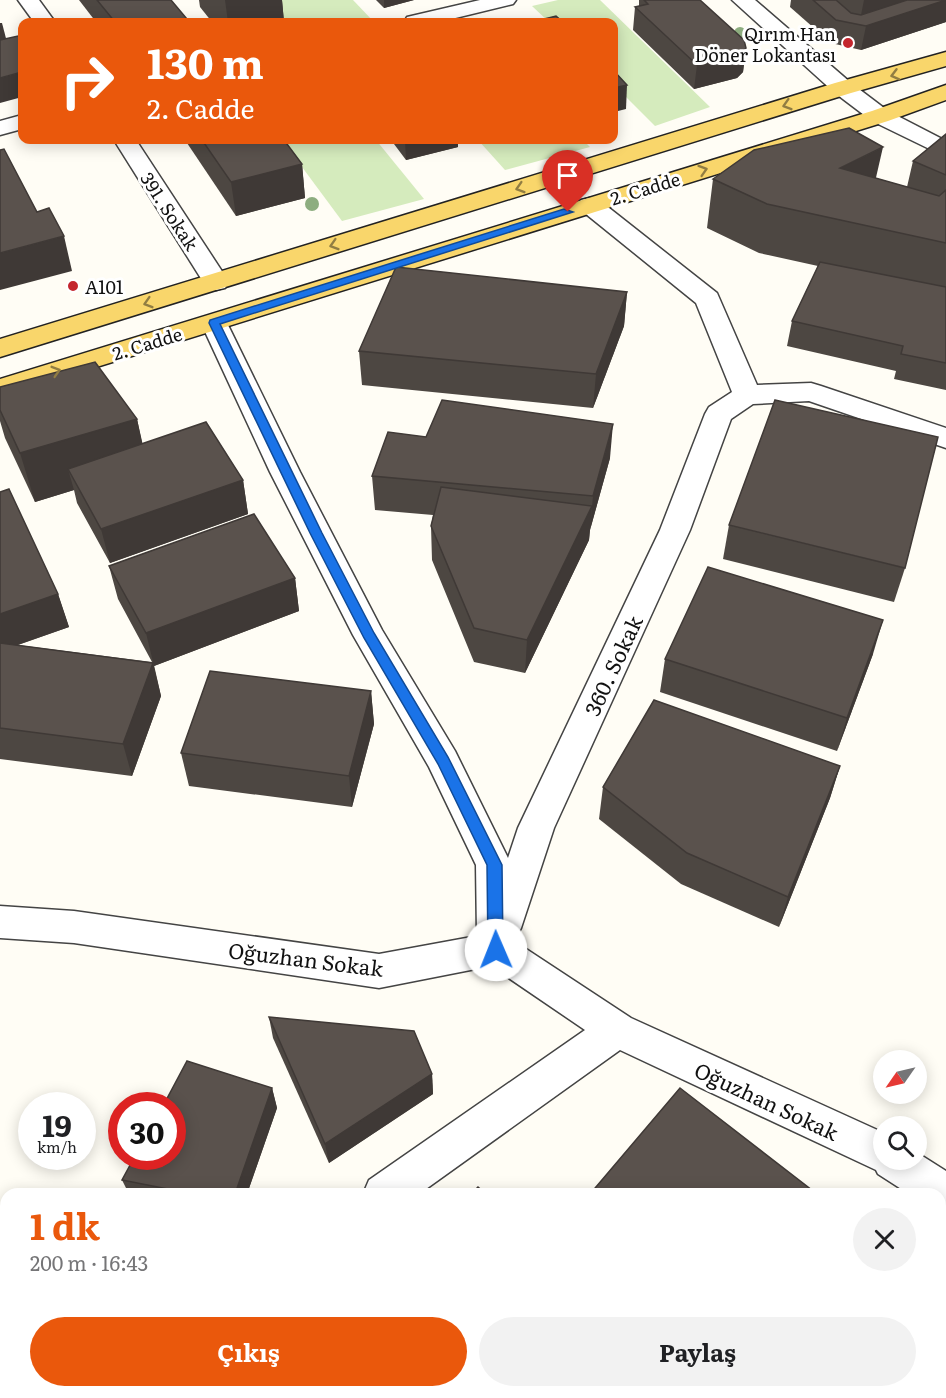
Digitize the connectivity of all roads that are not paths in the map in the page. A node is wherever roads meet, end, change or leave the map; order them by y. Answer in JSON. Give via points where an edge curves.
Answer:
{"nodes":[{"id":1,"x":28,"y":0,"type":"edge"},
{"id":2,"x":506,"y":0,"type":"edge"},
{"id":3,"x":742,"y":0,"type":"edge"},
{"id":4,"x":41,"y":18,"type":"edge"},
{"id":5,"x":432,"y":18,"type":"edge"},
{"id":6,"x":946,"y":59,"type":"edge"},
{"id":7,"x":843,"y":88,"type":"junction"},
{"id":8,"x":946,"y":92,"type":"edge"},
{"id":9,"x":879,"y":116,"type":"junction"},
{"id":10,"x":18,"y":123,"type":"edge"},
{"id":11,"x":0,"y":128,"type":"edge"},
{"id":12,"x":128,"y":144,"type":"edge"},
{"id":13,"x":946,"y":150,"type":"edge"},
{"id":14,"x":590,"y":205,"type":"junction"},
{"id":15,"x":216,"y":282,"type":"junction"},
{"id":16,"x":214,"y":323,"type":"junction"},
{"id":17,"x":0,"y":348,"type":"edge"},
{"id":18,"x":0,"y":388,"type":"edge"},
{"id":19,"x":747,"y":395,"type":"junction"},
{"id":20,"x":946,"y":438,"type":"edge"},
{"id":21,"x":0,"y":922,"type":"edge"},
{"id":22,"x":496,"y":950,"type":"junction"},
{"id":23,"x":617,"y":1030,"type":"junction"},
{"id":24,"x":873,"y":1149,"type":"edge"},
{"id":25,"x":908,"y":1170,"type":"edge"},
{"id":26,"x":393,"y":1188,"type":"edge"},
{"id":27,"x":936,"y":1188,"type":"edge"}],
"edges":[{"from":1,"to":4,"type":"street"},
{"from":2,"to":5,"type":"street"},
{"from":3,"to":7,"type":"street"},
{"from":6,"to":7,"type":"main road","name":"2. Cadde","one_way":true},
{"from":7,"to":9,"type":"street"},
{"from":7,"to":15,"type":"main road","name":"2. Cadde","one_way":true},
{"from":8,"to":9,"type":"main road","name":"2. Cadde"},
{"from":9,"to":13,"type":"street"},
{"from":14,"to":9,"type":"main road","name":"2. Cadde","one_way":true},
{"from":10,"to":11,"type":"street"},
{"from":12,"to":15,"type":"street","name":"391. Sokak"},
{"from":14,"to":16,"type":"main road","name":"2. Cadde"},
{"from":14,"to":19,"type":"street","via":[[708,299]]},
{"from":15,"to":17,"type":"main road","name":"2. Cadde","one_way":true},
{"from":18,"to":16,"type":"main road","name":"2. Cadde","one_way":true},
{"from":16,"to":22,"type":"street","via":[[316,533],[369,635],[443,761],[494,865]]},
{"from":19,"to":20,"type":"street","via":[[811,392]]},
{"from":19,"to":22,"type":"street","name":"360. Sokak","via":[[719,414],[675,530],[536,828]]},
{"from":21,"to":22,"type":"street","name":"Oğuzhan Sokak","via":[[74,927],[379,971]]},
{"from":22,"to":23,"type":"street","name":"Oğuzhan Sokak"},
{"from":23,"to":24,"type":"street","name":"Oğuzhan Sokak"},
{"from":23,"to":26,"type":"street"},
{"from":25,"to":27,"type":"street"}]}
